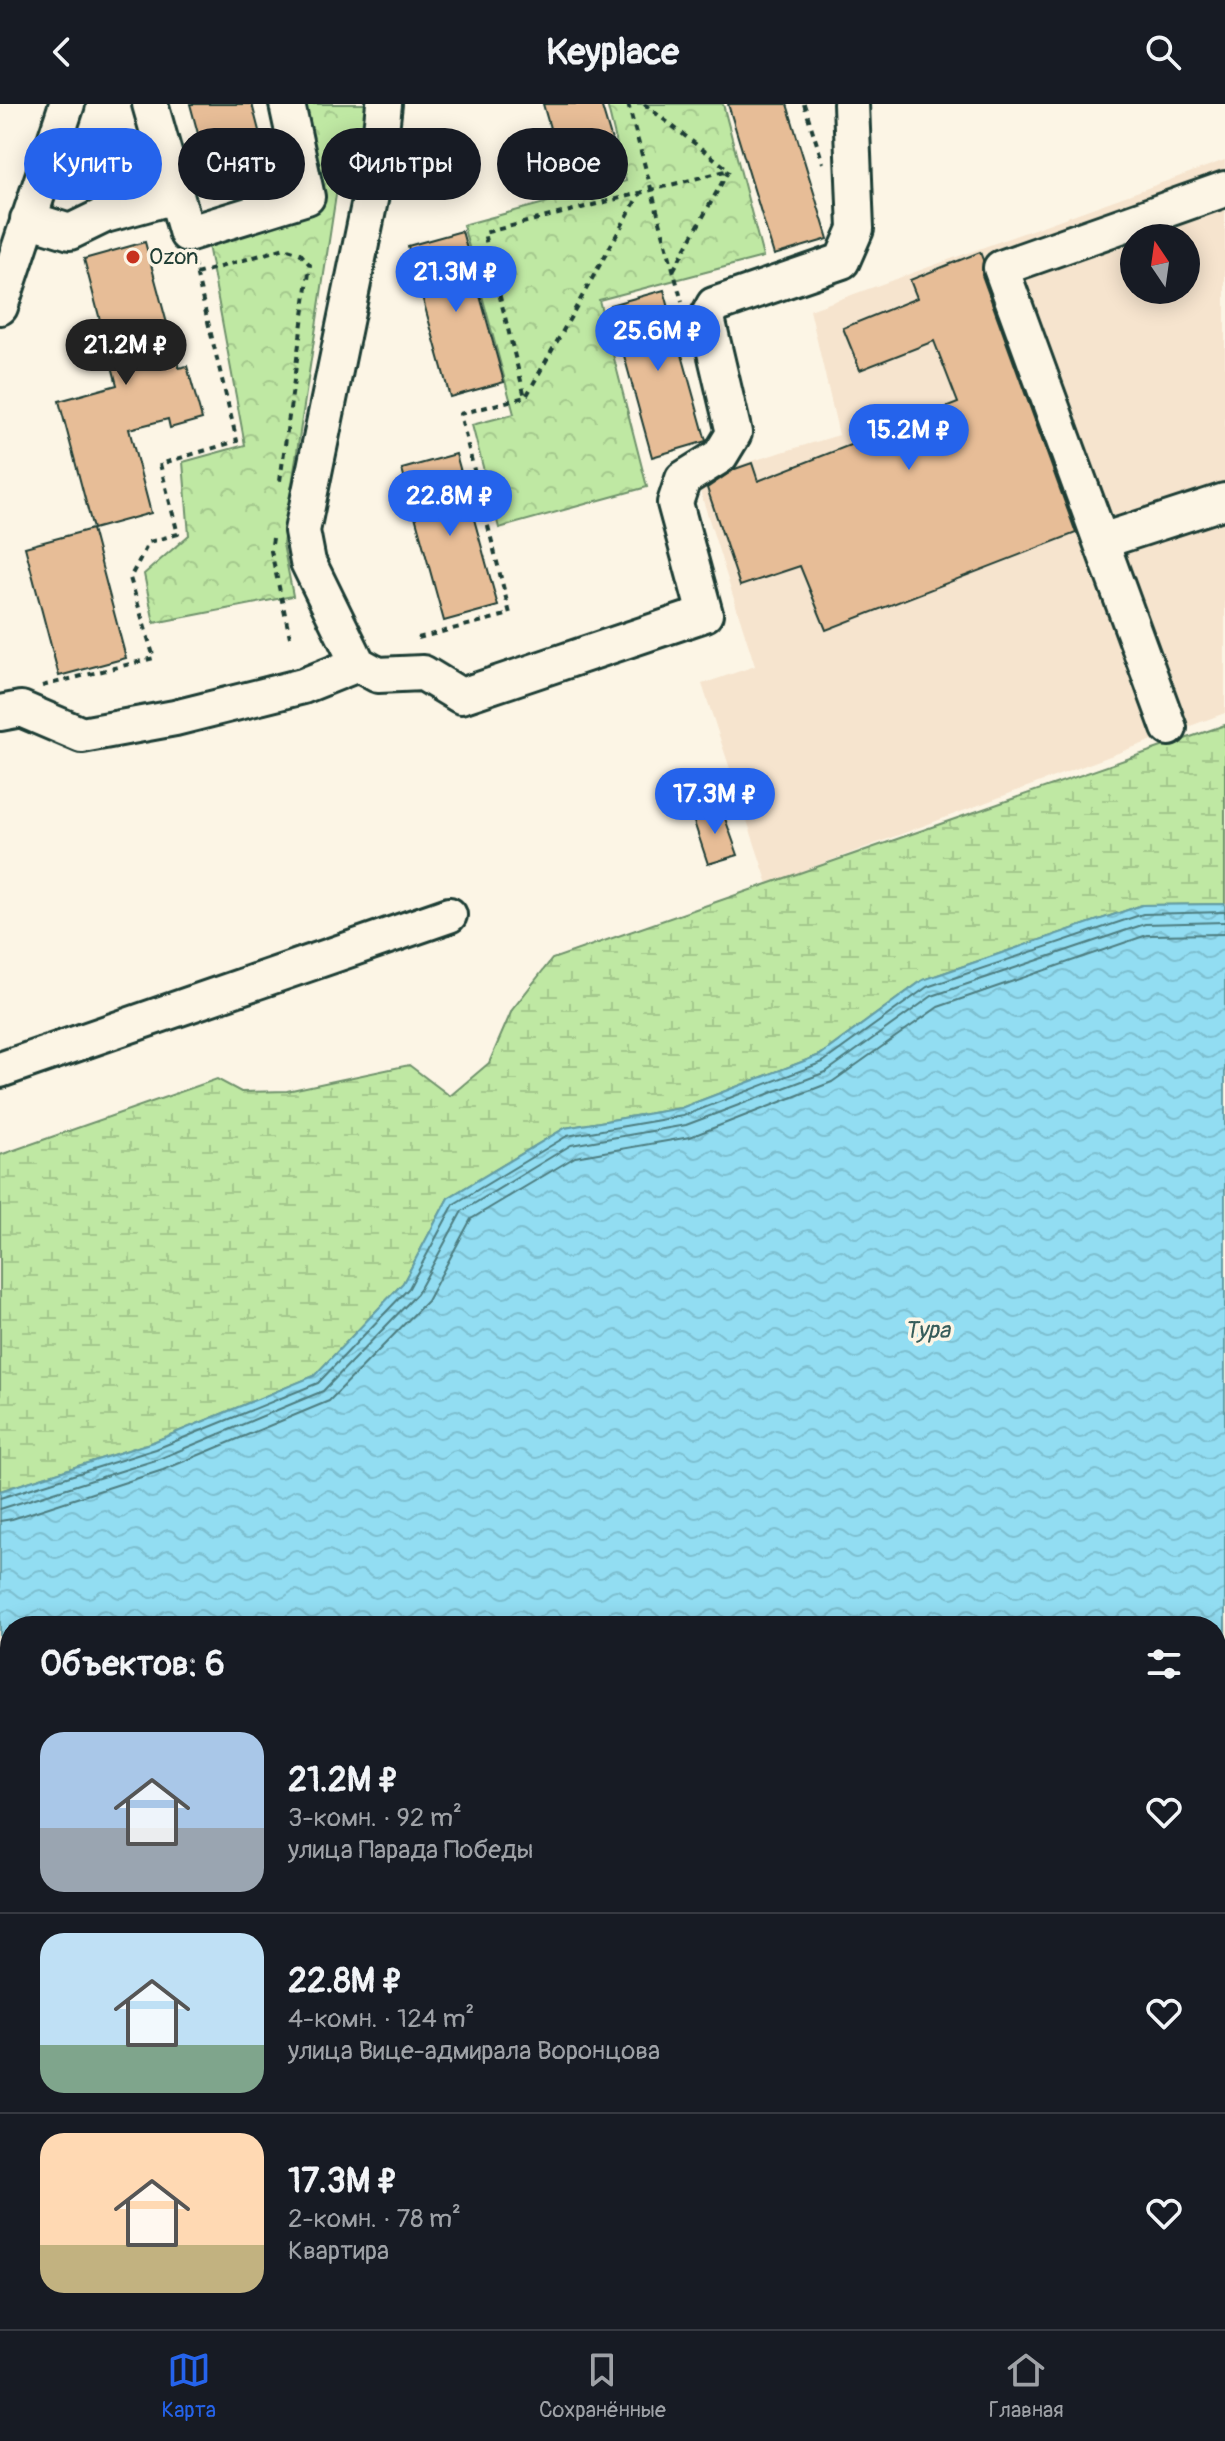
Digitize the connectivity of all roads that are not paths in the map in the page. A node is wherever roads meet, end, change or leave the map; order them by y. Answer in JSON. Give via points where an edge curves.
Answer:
{"nodes":[{"id":1,"x":67,"y":104,"type":"edge"},
{"id":2,"x":150,"y":104,"type":"edge"},
{"id":3,"x":287,"y":104,"type":"edge"},
{"id":4,"x":384,"y":104,"type":"edge"},
{"id":5,"x":851,"y":104,"type":"edge"},
{"id":6,"x":1225,"y":189,"type":"edge"},
{"id":7,"x":175,"y":196,"type":"junction"},
{"id":8,"x":28,"y":219,"type":"junction"},
{"id":9,"x":0,"y":307,"type":"edge"},
{"id":10,"x":1225,"y":501,"type":"edge"},
{"id":11,"x":1102,"y":541,"type":"junction"},
{"id":12,"x":358,"y":664,"type":"junction"},
{"id":13,"x":0,"y":713,"type":"edge"},
{"id":14,"x":1169,"y":728,"type":"dead end"},
{"id":15,"x":449,"y":915,"type":"dead end"},
{"id":16,"x":0,"y":1070,"type":"edge"}],
"edges":[{"from":1,"to":8,"type":"street"},
{"from":2,"to":7,"type":"street"},
{"from":3,"to":7,"type":"street","via":[[307,197],[187,234]]},
{"from":4,"to":12,"type":"street","via":[[377,166],[302,531],[308,562]]},
{"from":5,"to":12,"type":"street","via":[[856,229],[842,261],[714,305],[707,318],[734,433],[720,456],[683,479],[675,503],[705,614],[461,696],[423,673],[378,675]]},
{"from":6,"to":11,"type":"street","via":[[1001,268]]},
{"from":7,"to":8,"type":"street","via":[[105,215],[70,232]]},
{"from":8,"to":9,"type":"street"},
{"from":10,"to":11,"type":"street"},
{"from":11,"to":14,"type":"street"},
{"from":12,"to":13,"type":"street","via":[[303,686],[82,735],[21,709]]},
{"from":15,"to":16,"type":"street"}]}
